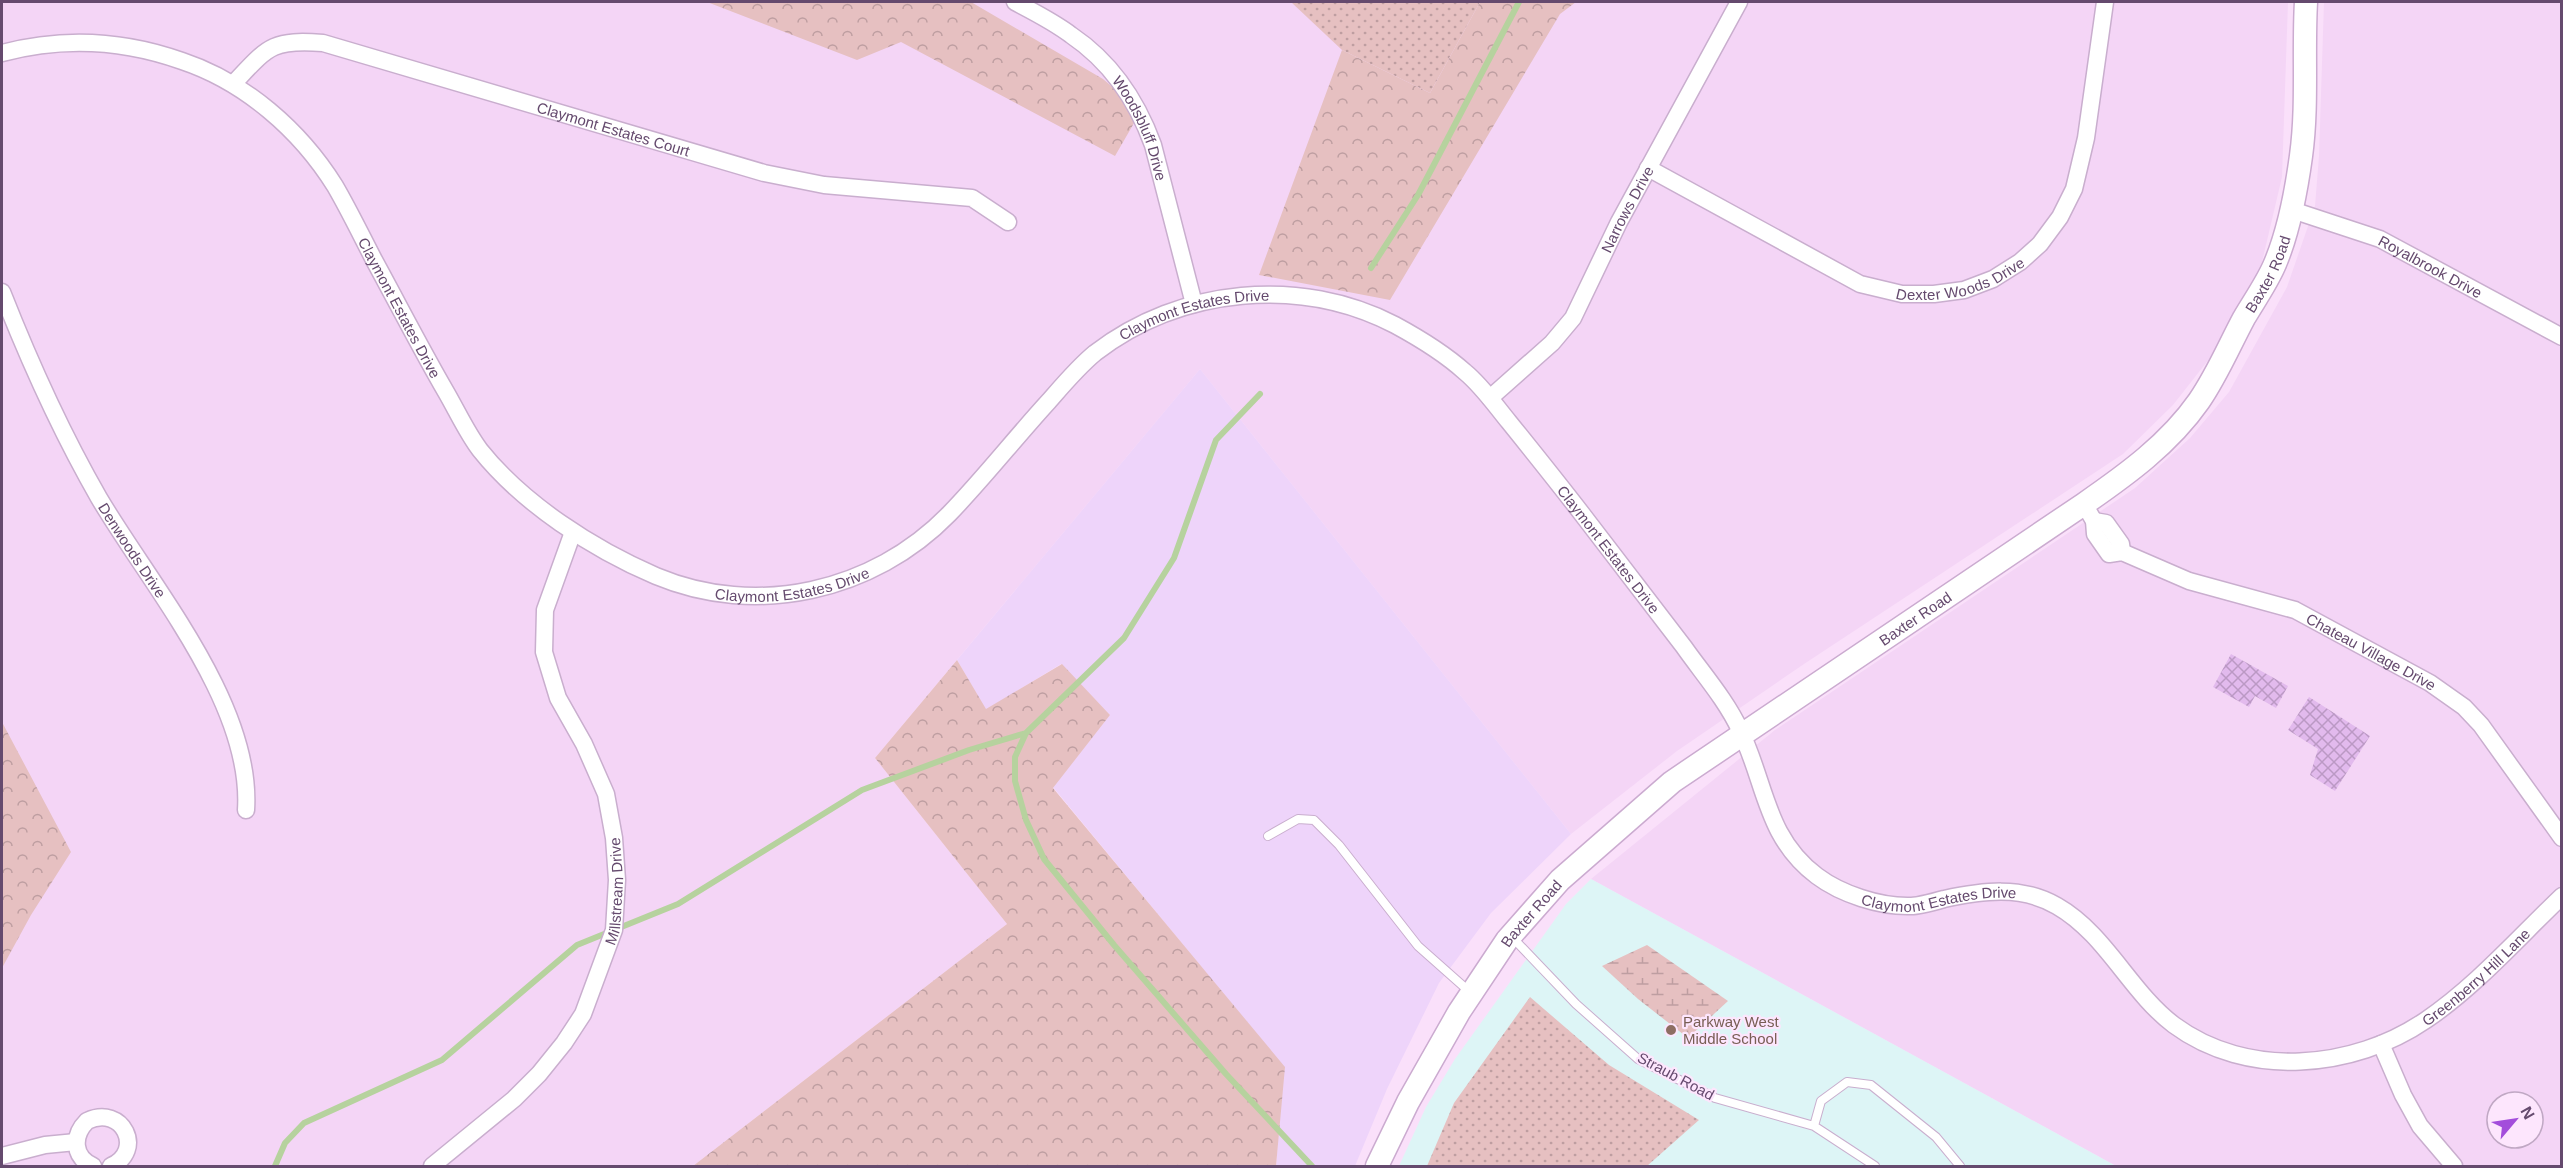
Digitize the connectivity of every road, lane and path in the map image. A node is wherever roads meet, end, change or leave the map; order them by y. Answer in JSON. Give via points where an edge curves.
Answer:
{"nodes":[{"id":1,"x":1015,"y":2,"type":"edge"},
{"id":2,"x":1739,"y":2,"type":"edge"},
{"id":3,"x":2105,"y":2,"type":"edge"},
{"id":4,"x":2307,"y":2,"type":"edge"},
{"id":5,"x":2,"y":54,"type":"edge"},
{"id":6,"x":233,"y":84,"type":"junction"},
{"id":7,"x":1648,"y":168,"type":"junction"},
{"id":8,"x":2292,"y":210,"type":"junction"},
{"id":9,"x":1008,"y":222,"type":"dead end"},
{"id":10,"x":2,"y":292,"type":"edge"},
{"id":11,"x":1194,"y":304,"type":"junction"},
{"id":12,"x":2562,"y":337,"type":"edge"},
{"id":13,"x":1490,"y":398,"type":"junction"},
{"id":14,"x":2089,"y":513,"type":"junction"},
{"id":15,"x":573,"y":532,"type":"junction"},
{"id":16,"x":1742,"y":733,"type":"junction"},
{"id":17,"x":246,"y":810,"type":"dead end"},
{"id":18,"x":1268,"y":836,"type":"dead end"},
{"id":19,"x":2562,"y":837,"type":"edge"},
{"id":20,"x":2562,"y":896,"type":"edge"},
{"id":21,"x":1510,"y":935,"type":"junction"},
{"id":22,"x":1472,"y":993,"type":"junction"},
{"id":23,"x":2381,"y":1044,"type":"junction"},
{"id":24,"x":1814,"y":1126,"type":"junction"},
{"id":25,"x":76,"y":1142,"type":"junction"},
{"id":26,"x":2,"y":1156,"type":"edge"},
{"id":27,"x":93,"y":1167,"type":"edge"},
{"id":28,"x":111,"y":1167,"type":"edge"},
{"id":29,"x":432,"y":1167,"type":"edge"},
{"id":30,"x":1377,"y":1167,"type":"edge"},
{"id":31,"x":1875,"y":1167,"type":"edge"},
{"id":32,"x":1960,"y":1167,"type":"edge"},
{"id":33,"x":2454,"y":1167,"type":"edge"}],
"edges":[{"from":1,"to":11,"type":"street","name":"Woodsbluff Drive","via":[[1072,35],[1126,89],[1153,145]]},
{"from":2,"to":7,"type":"street","name":"Narrows Drive"},
{"from":3,"to":7,"type":"street","name":"Dexter Woods Drive","via":[[2086,138],[2074,189],[2040,244],[1993,279],[1964,290],[1902,294],[1860,284]]},
{"from":4,"to":8,"type":"main road","name":"Baxter Road","via":[[2306,94]]},
{"from":5,"to":6,"type":"street","name":"Claymont Estates Drive","via":[[55,43],[113,43],[164,54]]},
{"from":6,"to":9,"type":"street","name":"Claymont Estates Court","via":[[275,45],[293,41],[323,43],[764,173],[824,185],[972,198]]},
{"from":6,"to":15,"type":"street","name":"Claymont Estates Drive","via":[[288,127],[335,186],[479,448],[510,481]]},
{"from":7,"to":13,"type":"street","name":"Narrows Drive","via":[[1573,318],[1552,343]]},
{"from":8,"to":12,"type":"street","name":"Royalbrook Drive","via":[[2380,239]]},
{"from":8,"to":14,"type":"main road","name":"Baxter Road","via":[[2274,266],[2198,403]]},
{"from":10,"to":17,"type":"street","name":"Denwoods Drive","via":[[47,400],[100,498],[214,684],[238,744],[248,786]]},
{"from":11,"to":13,"type":"street","name":"Claymont Estates Drive","via":[[1280,294],[1324,299],[1365,311],[1437,351],[1464,370]]},
{"from":11,"to":15,"type":"street","name":"Claymont Estates Drive","via":[[1149,321],[1093,355],[921,540],[856,577],[818,591],[774,597],[693,589],[630,564]]},
{"from":13,"to":16,"type":"street","name":"Claymont Estates Drive","via":[[1659,614]]},
{"from":14,"to":16,"type":"main road","name":"Baxter Road"},
{"from":14,"to":19,"type":"street","name":"Chateau Village Drive","via":[[2106,524],[2121,544],[2122,552],[2189,581],[2295,609],[2430,683],[2464,707],[2481,725]]},
{"from":15,"to":29,"type":"street","name":"Millstream Drive","via":[[545,610],[544,652],[558,698],[606,794],[617,880],[614,930],[583,1014],[564,1043],[513,1099]]},
{"from":16,"to":21,"type":"main road","name":"Baxter Road","via":[[1672,782],[1619,826],[1560,880]]},
{"from":16,"to":23,"type":"street","name":"Claymont Estates Drive","via":[[1779,833],[1794,857],[1824,882],[1869,901],[1914,906],[1999,890],[2032,896],[2061,908],[2100,943],[2136,990],[2157,1010],[2209,1047],[2247,1058],[2308,1062]]},
{"from":18,"to":22,"type":"lane","via":[[1298,819],[1314,820],[1339,845],[1418,946]]},
{"from":20,"to":23,"type":"street","name":"Greenberry Hill Lane","via":[[2479,978],[2433,1016]]},
{"from":21,"to":22,"type":"main road","name":"Baxter Road"},
{"from":21,"to":24,"type":"lane","name":"Straub Road","via":[[1576,1004],[1638,1059],[1715,1098]]},
{"from":22,"to":30,"type":"main road","name":"Baxter Road","via":[[1408,1102]]},
{"from":23,"to":33,"type":"street","via":[[2420,1126]]},
{"from":24,"to":31,"type":"lane","name":"Straub Road"},
{"from":24,"to":32,"type":"lane","via":[[1821,1101],[1847,1082],[1871,1085],[1936,1137]]},
{"from":25,"to":26,"type":"street"},
{"from":25,"to":27,"type":"street","via":[[78,1153]]},
{"from":25,"to":28,"type":"street","via":[[81,1127],[95,1117],[120,1124],[128,1146],[120,1161]]}]}
